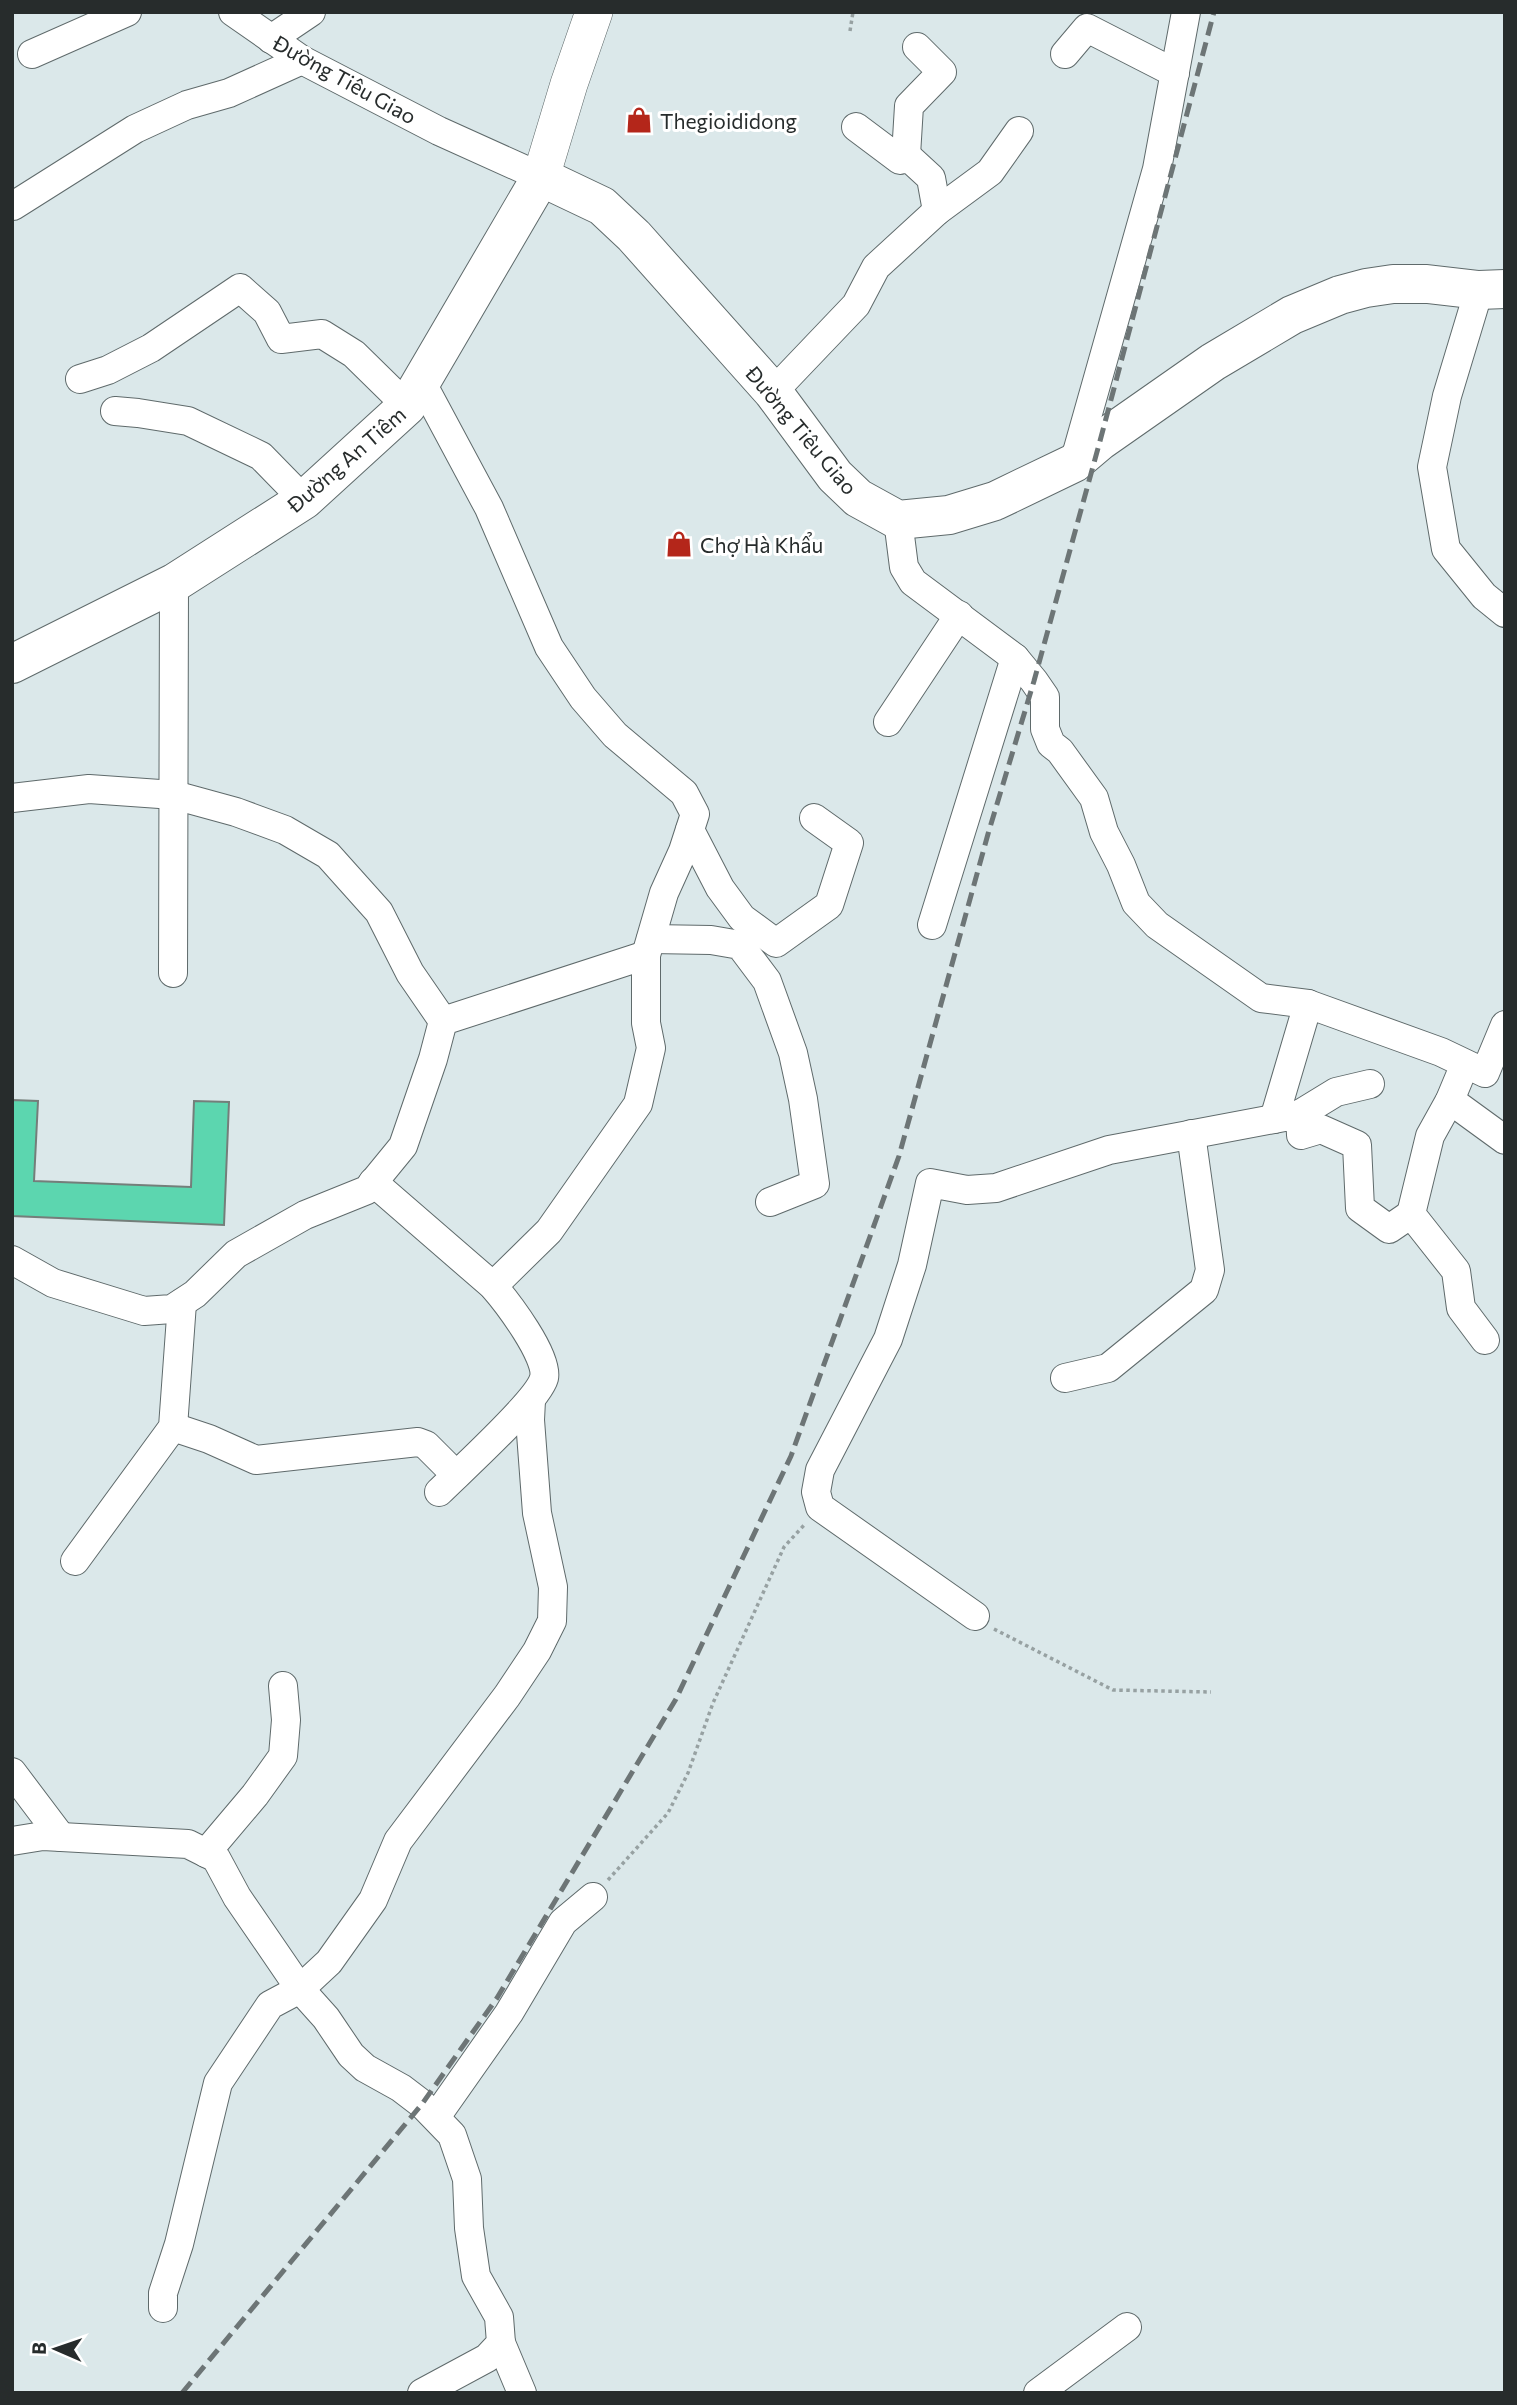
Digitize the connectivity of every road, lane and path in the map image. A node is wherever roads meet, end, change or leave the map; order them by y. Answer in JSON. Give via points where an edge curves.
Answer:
{"nodes":[{"id":1,"x":127,"y":12,"type":"edge"},
{"id":2,"x":233,"y":12,"type":"edge"},
{"id":3,"x":311,"y":12,"type":"edge"},
{"id":4,"x":594,"y":12,"type":"edge"},
{"id":5,"x":853,"y":12,"type":"edge"},
{"id":6,"x":1186,"y":12,"type":"edge"},
{"id":7,"x":850,"y":31,"type":"dead end"},
{"id":8,"x":271,"y":39,"type":"junction"},
{"id":9,"x":917,"y":47,"type":"dead end"},
{"id":10,"x":32,"y":54,"type":"dead end"},
{"id":11,"x":1065,"y":54,"type":"dead end"},
{"id":12,"x":302,"y":60,"type":"junction"},
{"id":13,"x":1175,"y":73,"type":"junction"},
{"id":14,"x":856,"y":127,"type":"dead end"},
{"id":15,"x":1019,"y":131,"type":"dead end"},
{"id":16,"x":906,"y":155,"type":"junction"},
{"id":17,"x":541,"y":177,"type":"junction"},
{"id":18,"x":13,"y":206,"type":"edge"},
{"id":19,"x":937,"y":211,"type":"junction"},
{"id":20,"x":1492,"y":290,"type":"edge"},
{"id":21,"x":80,"y":379,"type":"dead end"},
{"id":22,"x":773,"y":392,"type":"junction"},
{"id":23,"x":415,"y":395,"type":"junction"},
{"id":24,"x":116,"y":411,"type":"dead end"},
{"id":25,"x":1074,"y":463,"type":"junction"},
{"id":26,"x":304,"y":500,"type":"junction"},
{"id":27,"x":898,"y":520,"type":"junction"},
{"id":28,"x":174,"y":583,"type":"junction"},
{"id":29,"x":1505,"y":613,"type":"edge"},
{"id":30,"x":959,"y":615,"type":"junction"},
{"id":31,"x":1015,"y":658,"type":"junction"},
{"id":32,"x":12,"y":664,"type":"edge"},
{"id":33,"x":888,"y":722,"type":"dead end"},
{"id":34,"x":174,"y":795,"type":"junction"},
{"id":35,"x":12,"y":798,"type":"edge"},
{"id":36,"x":814,"y":818,"type":"dead end"},
{"id":37,"x":690,"y":830,"type":"junction"},
{"id":38,"x":742,"y":918,"type":"junction"},
{"id":39,"x":932,"y":925,"type":"dead end"},
{"id":40,"x":729,"y":943,"type":"junction"},
{"id":41,"x":648,"y":947,"type":"junction"},
{"id":42,"x":173,"y":973,"type":"dead end"},
{"id":43,"x":1308,"y":1004,"type":"junction"},
{"id":44,"x":443,"y":1021,"type":"junction"},
{"id":45,"x":1505,"y":1025,"type":"edge"},
{"id":46,"x":1465,"y":1064,"type":"junction"},
{"id":47,"x":1370,"y":1084,"type":"dead end"},
{"id":48,"x":1450,"y":1100,"type":"junction"},
{"id":49,"x":1287,"y":1116,"type":"junction"},
{"id":50,"x":1191,"y":1135,"type":"junction"},
{"id":51,"x":1505,"y":1140,"type":"edge"},
{"id":52,"x":373,"y":1182,"type":"junction"},
{"id":53,"x":770,"y":1202,"type":"dead end"},
{"id":54,"x":1411,"y":1214,"type":"junction"},
{"id":55,"x":12,"y":1260,"type":"edge"},
{"id":56,"x":493,"y":1286,"type":"junction"},
{"id":57,"x":182,"y":1303,"type":"junction"},
{"id":58,"x":1485,"y":1340,"type":"dead end"},
{"id":59,"x":1065,"y":1378,"type":"dead end"},
{"id":60,"x":531,"y":1400,"type":"junction"},
{"id":61,"x":173,"y":1427,"type":"junction"},
{"id":62,"x":820,"y":1507,"type":"junction"},
{"id":63,"x":75,"y":1561,"type":"dead end"},
{"id":64,"x":975,"y":1616,"type":"joint"},
{"id":65,"x":283,"y":1686,"type":"dead end"},
{"id":66,"x":1211,"y":1692,"type":"dead end"},
{"id":67,"x":12,"y":1772,"type":"edge"},
{"id":68,"x":61,"y":1837,"type":"junction"},
{"id":69,"x":12,"y":1841,"type":"edge"},
{"id":70,"x":206,"y":1853,"type":"junction"},
{"id":71,"x":593,"y":1898,"type":"joint"},
{"id":72,"x":300,"y":1989,"type":"junction"},
{"id":73,"x":436,"y":2117,"type":"junction"},
{"id":74,"x":163,"y":2308,"type":"dead end"},
{"id":75,"x":1127,"y":2327,"type":"dead end"},
{"id":76,"x":501,"y":2343,"type":"junction"},
{"id":77,"x":422,"y":2393,"type":"edge"},
{"id":78,"x":522,"y":2393,"type":"edge"},
{"id":79,"x":1038,"y":2393,"type":"edge"}],
"edges":[{"from":1,"to":10,"type":"street"},
{"from":2,"to":8,"type":"street","name":"Đường Tiêu Giao"},
{"from":3,"to":8,"type":"street"},
{"from":4,"to":17,"type":"main road","name":"Đường An Tiêm"},
{"from":5,"to":7,"type":"path"},
{"from":6,"to":13,"type":"street"},
{"from":8,"to":12,"type":"street","name":"Đường Tiêu Giao"},
{"from":9,"to":16,"type":"street","via":[[943,72],[909,106]]},
{"from":11,"to":13,"type":"street","via":[[1087,28]]},
{"from":12,"to":17,"type":"street","name":"Đường Tiêu Giao","via":[[439,131]]},
{"from":12,"to":18,"type":"street","via":[[135,129]]},
{"from":13,"to":25,"type":"street","via":[[1157,169]]},
{"from":14,"to":16,"type":"street","via":[[900,160]]},
{"from":15,"to":19,"type":"street","via":[[990,172]]},
{"from":16,"to":19,"type":"street","via":[[931,178]]},
{"from":17,"to":22,"type":"highway","name":"Đường Tiêu Giao","via":[[602,205]]},
{"from":17,"to":23,"type":"highway","name":"Đường An Tiêm"},
{"from":19,"to":22,"type":"street","via":[[876,267],[856,305]]},
{"from":20,"to":25,"type":"highway","via":[[1394,284],[1340,295],[1304,310],[1213,362]]},
{"from":20,"to":29,"type":"street","via":[[1447,396],[1432,467],[1446,549],[1484,596]]},
{"from":21,"to":23,"type":"street","via":[[151,348],[240,288],[267,312],[281,339],[321,334]]},
{"from":22,"to":27,"type":"highway","name":"Đường Tiêu Giao","via":[[835,476],[858,498]]},
{"from":23,"to":26,"type":"highway","name":"Đường An Tiêm"},
{"from":23,"to":37,"type":"street","via":[[489,508],[549,647],[615,735],[684,793],[695,814]]},
{"from":24,"to":26,"type":"street","via":[[188,421],[261,456]]},
{"from":25,"to":27,"type":"highway","via":[[995,501],[949,514]]},
{"from":26,"to":28,"type":"highway","name":"Đường An Tiêm"},
{"from":27,"to":30,"type":"street","via":[[904,567],[913,582]]},
{"from":28,"to":32,"type":"highway","name":"Đường An Tiêm"},
{"from":28,"to":34,"type":"street"},
{"from":30,"to":31,"type":"street"},
{"from":30,"to":33,"type":"street"},
{"from":31,"to":39,"type":"street"},
{"from":31,"to":43,"type":"street","via":[[1045,697],[1045,729],[1051,744],[1094,798],[1136,903],[1157,925],[1261,998]]},
{"from":34,"to":35,"type":"street","via":[[89,789]]},
{"from":34,"to":42,"type":"street"},
{"from":34,"to":44,"type":"street","via":[[285,830],[328,855],[379,912],[410,973]]},
{"from":36,"to":38,"type":"street","via":[[849,842],[829,905],[776,943]]},
{"from":37,"to":38,"type":"street","via":[[720,888]]},
{"from":37,"to":41,"type":"street"},
{"from":38,"to":40,"type":"street"},
{"from":40,"to":41,"type":"street","via":[[711,940]]},
{"from":40,"to":53,"type":"street","via":[[740,945],[767,981],[793,1053],[803,1099],[815,1184]]},
{"from":41,"to":44,"type":"street"},
{"from":41,"to":56,"type":"street","via":[[646,1023],[650,1048],[638,1104],[549,1231]]},
{"from":43,"to":46,"type":"street"},
{"from":43,"to":49,"type":"street"},
{"from":44,"to":52,"type":"street","via":[[403,1146]]},
{"from":45,"to":46,"type":"street","via":[[1485,1073]]},
{"from":46,"to":48,"type":"street"},
{"from":47,"to":49,"type":"street","via":[[1336,1092]]},
{"from":48,"to":51,"type":"street"},
{"from":48,"to":54,"type":"street","via":[[1430,1136]]},
{"from":49,"to":50,"type":"street"},
{"from":49,"to":54,"type":"street","via":[[1301,1135],[1321,1129],[1357,1145],[1360,1208],[1389,1229]]},
{"from":50,"to":59,"type":"street","via":[[1210,1270],[1204,1290],[1108,1367]]},
{"from":50,"to":62,"type":"street","via":[[1109,1150],[996,1188],[967,1190],[930,1183],[912,1265],[888,1339],[820,1470],[816,1492]]},
{"from":52,"to":56,"type":"street"},
{"from":52,"to":57,"type":"street","via":[[367,1190],[305,1215],[236,1254]]},
{"from":54,"to":58,"type":"street","via":[[1456,1271],[1461,1308]]},
{"from":55,"to":57,"type":"street","via":[[53,1283],[144,1311],[172,1309]]},
{"from":56,"to":60,"type":"street","via":[[542,1358],[544,1377]]},
{"from":57,"to":61,"type":"street"},
{"from":60,"to":61,"type":"street","via":[[448,1484],[426,1445],[418,1442],[256,1460]]},
{"from":60,"to":72,"type":"street","via":[[537,1513],[553,1587],[552,1621],[507,1696],[398,1841],[373,1900],[328,1962]]},
{"from":61,"to":63,"type":"street"},
{"from":62,"to":64,"type":"street"},
{"from":62,"to":71,"type":"path","via":[[784,1547],[668,1813]]},
{"from":64,"to":66,"type":"path","via":[[1113,1690]]},
{"from":65,"to":70,"type":"street","via":[[283,1756]]},
{"from":67,"to":68,"type":"street"},
{"from":68,"to":69,"type":"street"},
{"from":68,"to":70,"type":"street","via":[[188,1844]]},
{"from":70,"to":72,"type":"street","via":[[216,1858]]},
{"from":71,"to":73,"type":"street","via":[[563,1923],[509,2013]]},
{"from":72,"to":73,"type":"street","via":[[351,2055]]},
{"from":72,"to":74,"type":"street","via":[[270,2005],[218,2082],[163,2293]]},
{"from":73,"to":76,"type":"street","via":[[452,2135],[467,2179],[477,2276],[499,2317]]},
{"from":75,"to":79,"type":"street"},
{"from":76,"to":77,"type":"street","via":[[487,2358]]},
{"from":76,"to":78,"type":"street"}]}
